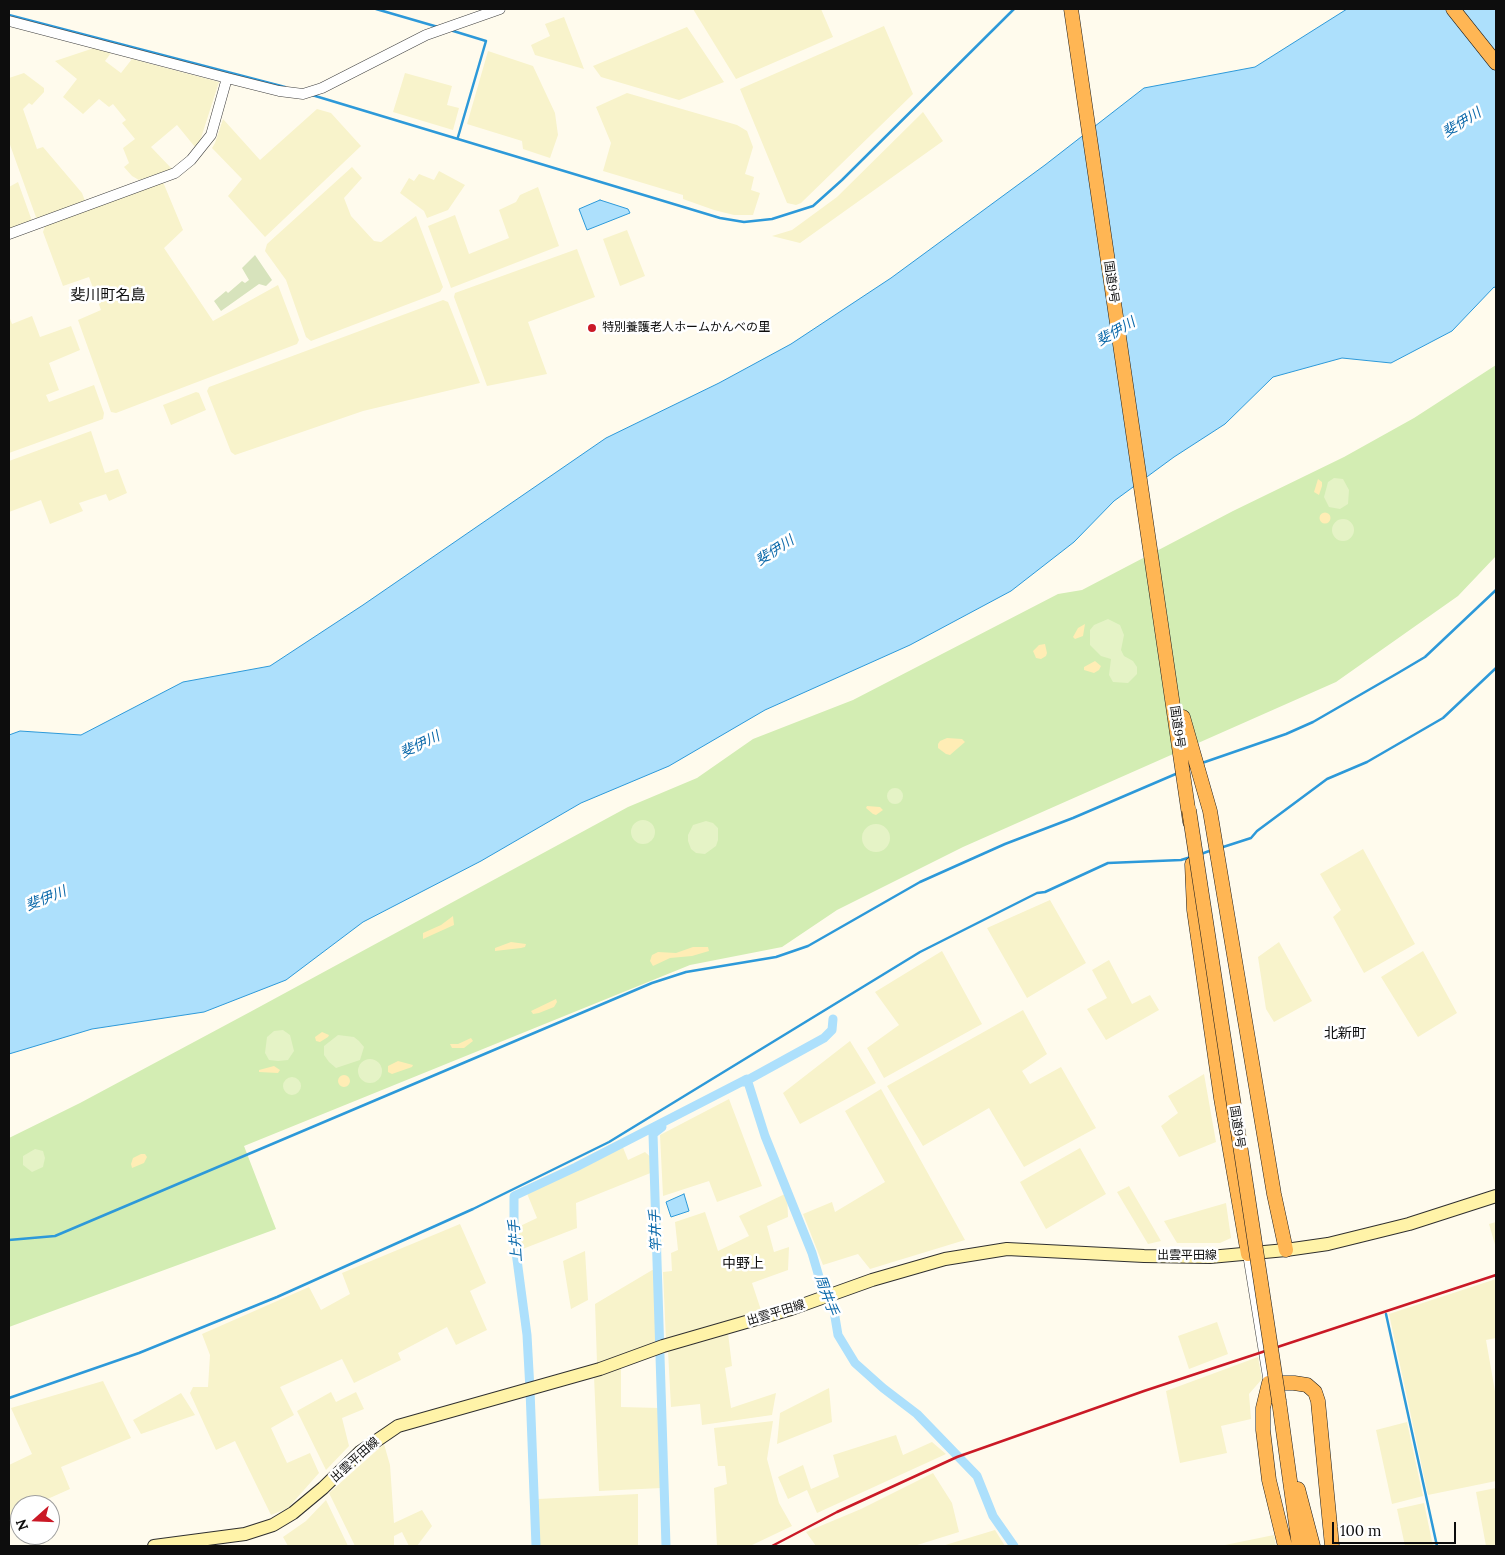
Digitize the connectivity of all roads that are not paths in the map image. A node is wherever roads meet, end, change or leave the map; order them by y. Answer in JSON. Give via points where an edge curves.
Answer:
{"nodes":[{"id":1,"x":500,"y":9,"type":"edge"},
{"id":2,"x":1071,"y":9,"type":"edge"},
{"id":3,"x":1453,"y":9,"type":"edge"},
{"id":4,"x":9,"y":21,"type":"edge"},
{"id":5,"x":1496,"y":63,"type":"edge"},
{"id":6,"x":227,"y":78,"type":"junction"},
{"id":7,"x":9,"y":234,"type":"edge"},
{"id":8,"x":1169,"y":671,"type":"junction"},
{"id":9,"x":1189,"y":810,"type":"junction"},
{"id":10,"x":1496,"y":1196,"type":"edge"},
{"id":11,"x":1286,"y":1250,"type":"junction"},
{"id":12,"x":1248,"y":1254,"type":"junction"},
{"id":13,"x":1269,"y":1383,"type":"junction"},
{"id":14,"x":1285,"y":1444,"type":"junction"},
{"id":15,"x":154,"y":1546,"type":"edge"},
{"id":16,"x":1285,"y":1546,"type":"edge"},
{"id":17,"x":1299,"y":1546,"type":"edge"},
{"id":18,"x":1313,"y":1546,"type":"edge"},
{"id":19,"x":1332,"y":1546,"type":"edge"}],
"edges":[{"from":1,"to":6,"type":"street","via":[[426,35],[322,88],[303,94]]},
{"from":2,"to":8,"type":"highway","name":"国道9号"},
{"from":3,"to":5,"type":"highway"},
{"from":4,"to":6,"type":"street"},
{"from":6,"to":7,"type":"street","via":[[211,135],[198,153],[175,173]]},
{"from":8,"to":9,"type":"highway","name":"国道9号"},
{"from":8,"to":11,"type":"highway","via":[[1210,811]]},
{"from":9,"to":12,"type":"highway","bridge":true,"via":[[1194,910],[1220,1098]]},
{"from":9,"to":14,"type":"highway","name":"国道9号","bridge":true},
{"from":10,"to":11,"type":"main road","name":"出雲平田線","via":[[1409,1224],[1328,1244]]},
{"from":11,"to":12,"type":"main road","name":"出雲平田線"},
{"from":12,"to":13,"type":"street"},
{"from":12,"to":15,"type":"main road","name":"出雲平田線","via":[[1144,1256],[1007,1249],[945,1259],[663,1346],[591,1372],[398,1426],[360,1452],[323,1488],[273,1525],[245,1534]]},
{"from":13,"to":16,"type":"highway","via":[[1263,1408],[1263,1430],[1269,1480]]},
{"from":13,"to":19,"type":"highway","via":[[1306,1385],[1315,1392]]},
{"from":14,"to":17,"type":"highway","name":"国道9号"},
{"from":14,"to":18,"type":"highway","name":"国道9号"}]}
